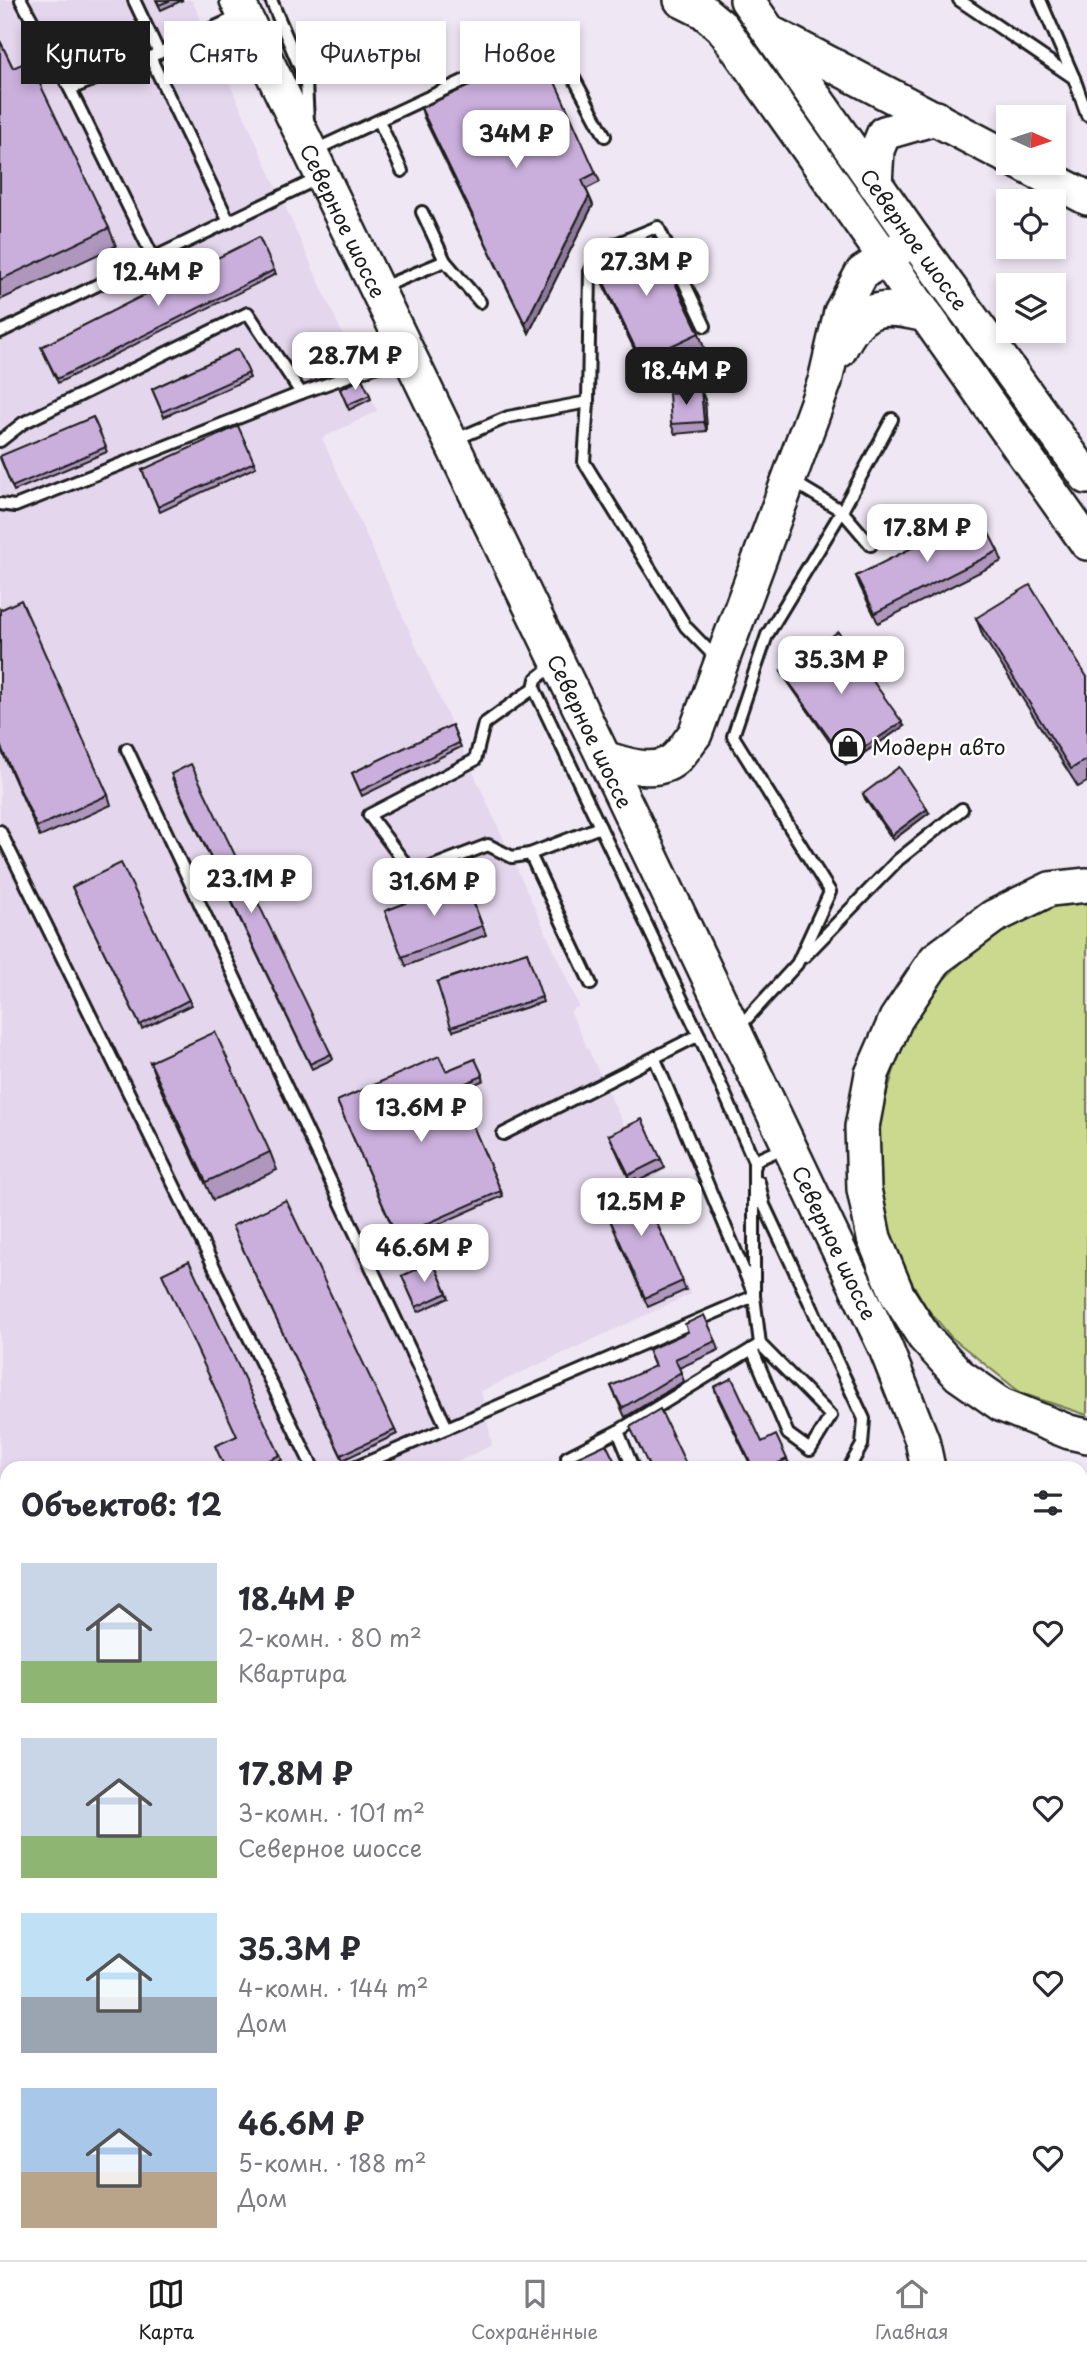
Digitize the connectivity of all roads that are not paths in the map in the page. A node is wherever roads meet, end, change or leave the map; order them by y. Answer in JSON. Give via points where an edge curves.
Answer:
{"nodes":[{"id":1,"x":21,"y":0,"type":"edge"},
{"id":2,"x":134,"y":0,"type":"edge"},
{"id":3,"x":681,"y":0,"type":"edge"},
{"id":4,"x":747,"y":0,"type":"edge"},
{"id":5,"x":959,"y":0,"type":"edge"},
{"id":6,"x":1040,"y":0,"type":"edge"},
{"id":7,"x":250,"y":5,"type":"edge"},
{"id":8,"x":772,"y":34,"type":"junction"},
{"id":9,"x":155,"y":55,"type":"junction"},
{"id":10,"x":1074,"y":78,"type":"junction"},
{"id":11,"x":70,"y":89,"type":"junction"},
{"id":12,"x":1087,"y":115,"type":"edge"},
{"id":13,"x":936,"y":118,"type":"junction"},
{"id":14,"x":379,"y":121,"type":"junction"},
{"id":15,"x":605,"y":136,"type":"dead end"},
{"id":16,"x":996,"y":150,"type":"edge"},
{"id":17,"x":316,"y":165,"type":"junction"},
{"id":18,"x":402,"y":171,"type":"dead end"},
{"id":19,"x":1046,"y":175,"type":"edge"},
{"id":20,"x":876,"y":184,"type":"junction"},
{"id":21,"x":1086,"y":193,"type":"edge"},
{"id":22,"x":422,"y":212,"type":"dead end"},
{"id":23,"x":229,"y":222,"type":"junction"},
{"id":24,"x":914,"y":239,"type":"junction"},
{"id":25,"x":153,"y":257,"type":"junction"},
{"id":26,"x":884,"y":258,"type":"junction"},
{"id":27,"x":445,"y":261,"type":"junction"},
{"id":28,"x":378,"y":289,"type":"junction"},
{"id":29,"x":480,"y":302,"type":"dead end"},
{"id":30,"x":926,"y":315,"type":"junction"},
{"id":31,"x":705,"y":326,"type":"dead end"},
{"id":32,"x":0,"y":332,"type":"edge"},
{"id":33,"x":409,"y":355,"type":"junction"},
{"id":34,"x":825,"y":381,"type":"junction"},
{"id":35,"x":301,"y":393,"type":"junction"},
{"id":36,"x":588,"y":402,"type":"junction"},
{"id":37,"x":892,"y":419,"type":"dead end"},
{"id":38,"x":0,"y":441,"type":"edge"},
{"id":39,"x":451,"y":441,"type":"junction"},
{"id":40,"x":1087,"y":477,"type":"edge"},
{"id":41,"x":790,"y":480,"type":"junction"},
{"id":42,"x":0,"y":504,"type":"edge"},
{"id":43,"x":842,"y":511,"type":"junction"},
{"id":44,"x":1087,"y":543,"type":"edge"},
{"id":45,"x":871,"y":545,"type":"dead end"},
{"id":46,"x":557,"y":662,"type":"junction"},
{"id":47,"x":720,"y":662,"type":"junction"},
{"id":48,"x":534,"y":688,"type":"junction"},
{"id":49,"x":127,"y":749,"type":"dead end"},
{"id":50,"x":604,"y":758,"type":"junction"},
{"id":51,"x":962,"y":809,"type":"dead end"},
{"id":52,"x":600,"y":827,"type":"junction"},
{"id":53,"x":0,"y":831,"type":"edge"},
{"id":54,"x":530,"y":854,"type":"junction"},
{"id":55,"x":1087,"y":885,"type":"edge"},
{"id":56,"x":797,"y":964,"type":"junction"},
{"id":57,"x":590,"y":984,"type":"dead end"},
{"id":58,"x":734,"y":1033,"type":"junction"},
{"id":59,"x":699,"y":1035,"type":"junction"},
{"id":60,"x":655,"y":1059,"type":"junction"},
{"id":61,"x":503,"y":1134,"type":"dead end"},
{"id":62,"x":788,"y":1146,"type":"junction"},
{"id":63,"x":754,"y":1160,"type":"junction"},
{"id":64,"x":754,"y":1296,"type":"junction"},
{"id":65,"x":756,"y":1347,"type":"junction"},
{"id":66,"x":447,"y":1428,"type":"junction"},
{"id":67,"x":618,"y":1431,"type":"junction"},
{"id":68,"x":1087,"y":1436,"type":"edge"},
{"id":69,"x":310,"y":1461,"type":"edge"},
{"id":70,"x":370,"y":1461,"type":"edge"},
{"id":71,"x":567,"y":1461,"type":"edge"},
{"id":72,"x":630,"y":1461,"type":"edge"},
{"id":73,"x":853,"y":1461,"type":"edge"},
{"id":74,"x":926,"y":1461,"type":"edge"}],
"edges":[{"from":1,"to":11,"type":"lane"},
{"from":2,"to":9,"type":"lane"},
{"from":3,"to":26,"type":"main road","name":"Северное шоссе","via":[[722,27]]},
{"from":4,"to":8,"type":"main road","name":"Северное шоссе"},
{"from":5,"to":10,"type":"lane"},
{"from":6,"to":10,"type":"lane"},
{"from":7,"to":9,"type":"lane"},
{"from":7,"to":17,"type":"main road","name":"Северное шоссе"},
{"from":8,"to":13,"type":"main road"},
{"from":8,"to":20,"type":"main road","name":"Северное шоссе"},
{"from":9,"to":11,"type":"lane"},
{"from":9,"to":23,"type":"lane"},
{"from":10,"to":12,"type":"lane"},
{"from":11,"to":25,"type":"lane"},
{"from":13,"to":16,"type":"main road"},
{"from":13,"to":20,"type":"main road","via":[[884,133],[877,150]]},
{"from":14,"to":15,"type":"lane","via":[[553,39]]},
{"from":14,"to":17,"type":"lane"},
{"from":14,"to":18,"type":"lane"},
{"from":17,"to":23,"type":"lane"},
{"from":17,"to":28,"type":"main road","name":"Северное шоссе"},
{"from":19,"to":21,"type":"main road"},
{"from":20,"to":24,"type":"main road","name":"Северное шоссе"},
{"from":22,"to":27,"type":"lane"},
{"from":23,"to":25,"type":"lane"},
{"from":24,"to":26,"type":"main road"},
{"from":24,"to":40,"type":"main road","name":"Северное шоссе"},
{"from":25,"to":32,"type":"lane"},
{"from":26,"to":30,"type":"main road","name":"Северное шоссе"},
{"from":26,"to":34,"type":"main road","via":[[862,273],[841,313]]},
{"from":27,"to":28,"type":"lane"},
{"from":27,"to":29,"type":"lane"},
{"from":28,"to":33,"type":"main road","name":"Северное шоссе"},
{"from":30,"to":34,"type":"main road","via":[[882,308],[862,317],[851,328]]},
{"from":30,"to":44,"type":"main road","name":"Северное шоссе"},
{"from":31,"to":36,"type":"lane","via":[[659,227],[611,246],[590,270]]},
{"from":33,"to":35,"type":"lane"},
{"from":33,"to":39,"type":"main road","name":"Северное шоссе"},
{"from":34,"to":41,"type":"main road"},
{"from":35,"to":38,"type":"lane","via":[[248,313],[23,423]]},
{"from":35,"to":42,"type":"lane","via":[[15,506]]},
{"from":36,"to":39,"type":"lane","via":[[508,417]]},
{"from":36,"to":47,"type":"lane","via":[[584,463],[687,627]]},
{"from":37,"to":43,"type":"lane"},
{"from":39,"to":46,"type":"main road","name":"Северное шоссе"},
{"from":41,"to":43,"type":"lane"},
{"from":41,"to":47,"type":"main road"},
{"from":43,"to":45,"type":"lane"},
{"from":43,"to":56,"type":"lane","via":[[767,635],[733,736],[830,892]]},
{"from":46,"to":48,"type":"lane","via":[[536,679]]},
{"from":46,"to":50,"type":"main road","name":"Северное шоссе"},
{"from":47,"to":50,"type":"main road","via":[[695,734],[676,759],[638,768]]},
{"from":48,"to":52,"type":"lane"},
{"from":48,"to":54,"type":"lane","via":[[484,724],[475,761],[369,815],[414,874],[488,845],[512,857]]},
{"from":49,"to":66,"type":"lane"},
{"from":50,"to":58,"type":"main road","name":"Северное шоссе"},
{"from":51,"to":56,"type":"lane","via":[[898,860]]},
{"from":52,"to":54,"type":"lane"},
{"from":52,"to":59,"type":"lane"},
{"from":53,"to":69,"type":"lane"},
{"from":54,"to":57,"type":"lane"},
{"from":55,"to":68,"type":"main road","via":[[1050,888],[993,917],[936,959],[896,1019],[872,1074],[862,1127],[864,1189],[874,1238],[898,1296],[924,1337],[959,1375],[1002,1405]]},
{"from":56,"to":58,"type":"lane"},
{"from":58,"to":62,"type":"main road","name":"Северное шоссе"},
{"from":59,"to":60,"type":"lane"},
{"from":59,"to":63,"type":"lane"},
{"from":60,"to":61,"type":"lane"},
{"from":60,"to":64,"type":"lane"},
{"from":62,"to":63,"type":"lane"},
{"from":62,"to":74,"type":"main road","name":"Северное шоссе","via":[[886,1349]]},
{"from":63,"to":64,"type":"lane"},
{"from":63,"to":73,"type":"lane","via":[[764,1205],[864,1419],[862,1445]]},
{"from":64,"to":65,"type":"lane"},
{"from":64,"to":66,"type":"lane"},
{"from":65,"to":65,"type":"lane","via":[[788,1434],[810,1450],[831,1416]]},
{"from":65,"to":67,"type":"lane"},
{"from":66,"to":70,"type":"lane"},
{"from":67,"to":71,"type":"lane","via":[[567,1457]]},
{"from":67,"to":72,"type":"lane"}]}
